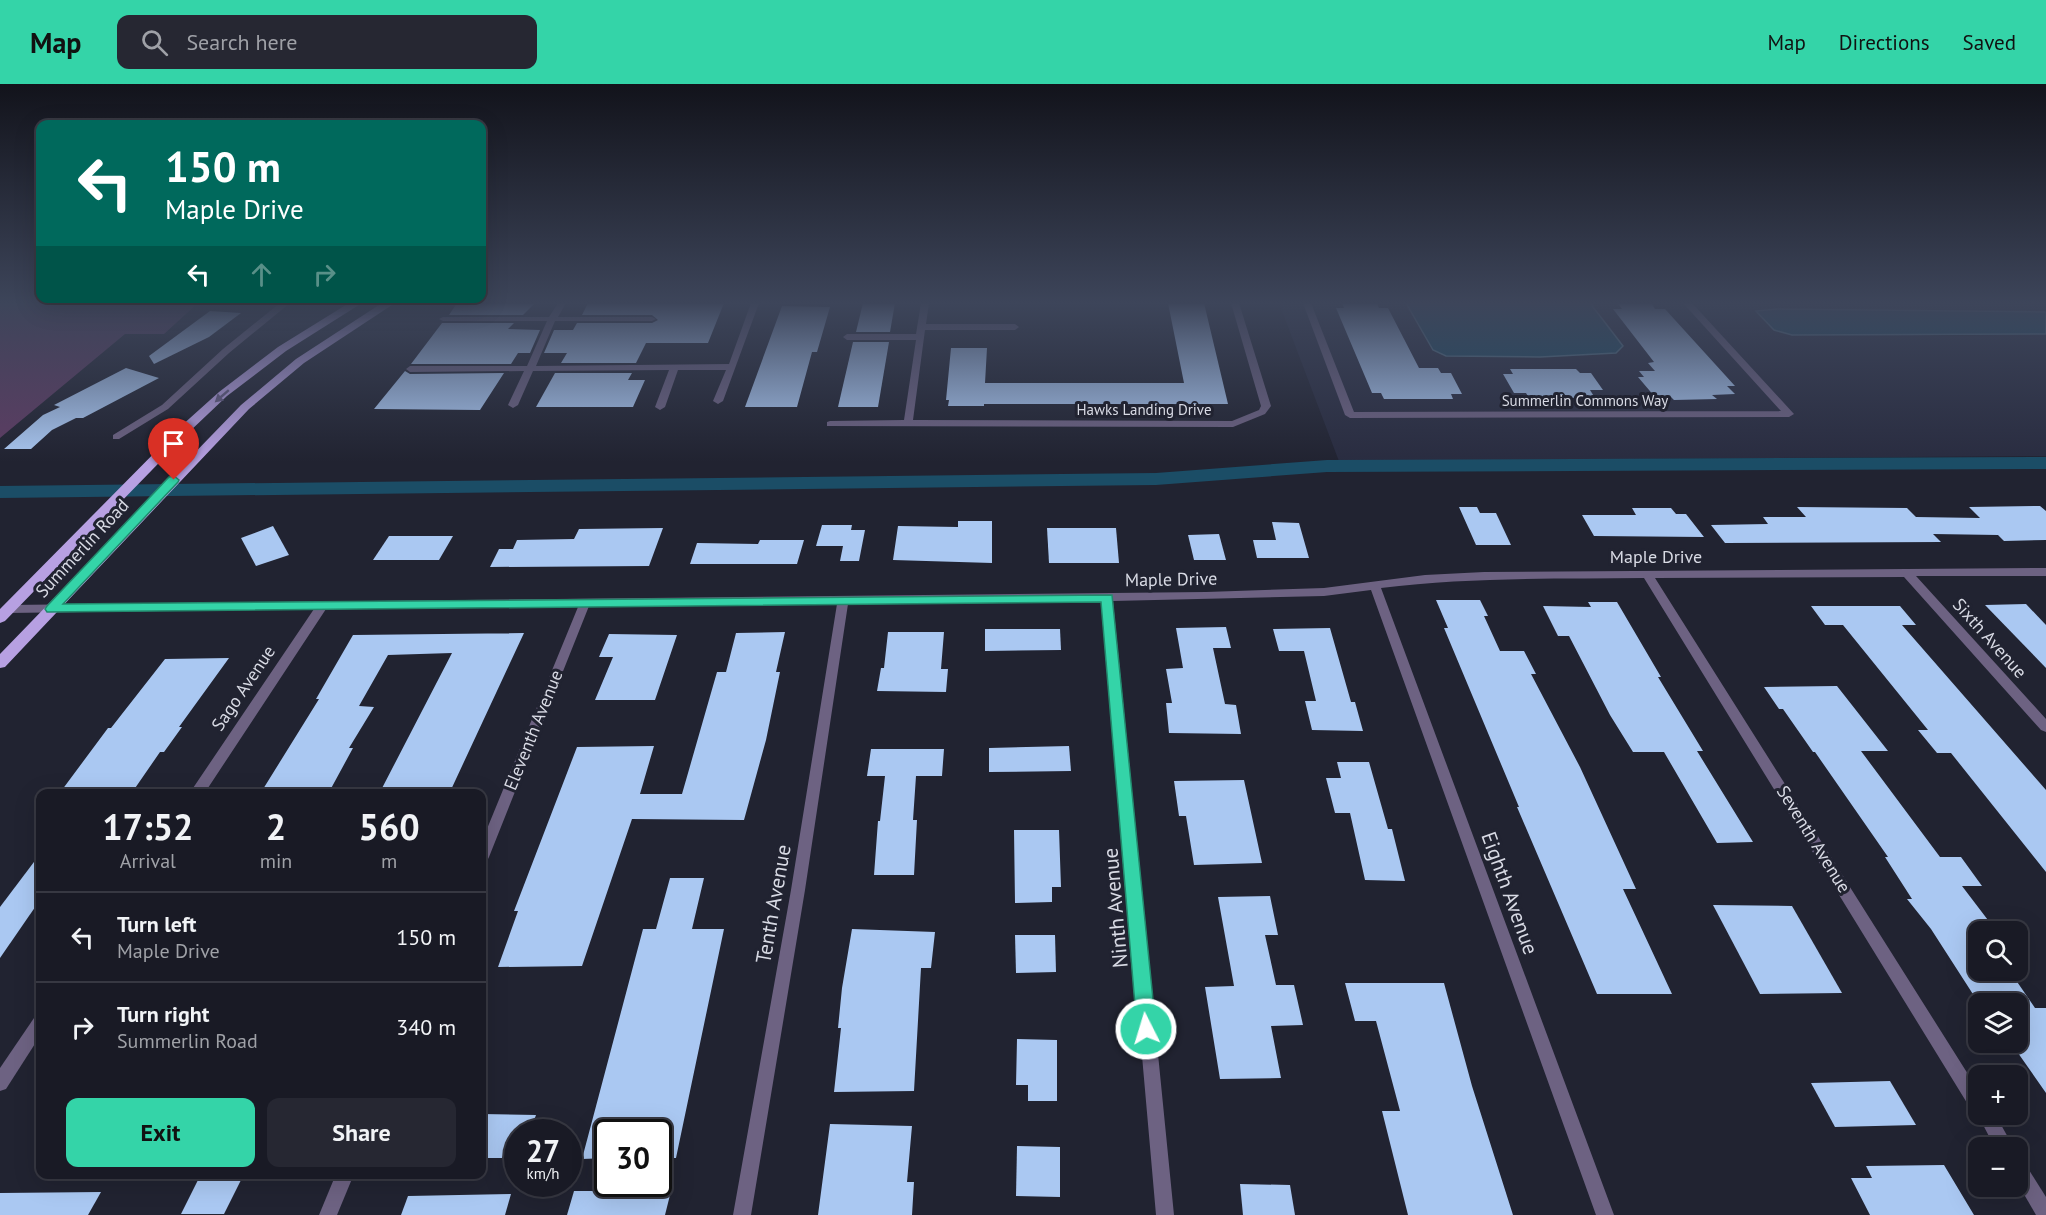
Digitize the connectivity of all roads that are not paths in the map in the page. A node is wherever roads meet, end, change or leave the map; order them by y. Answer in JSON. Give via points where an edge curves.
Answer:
{"nodes":[{"id":1,"x":221,"y":356,"type":"edge"},
{"id":2,"x":275,"y":356,"type":"edge"},
{"id":3,"x":309,"y":356,"type":"edge"},
{"id":4,"x":536,"y":356,"type":"edge"},
{"id":5,"x":736,"y":356,"type":"edge"},
{"id":6,"x":918,"y":356,"type":"edge"},
{"id":7,"x":1251,"y":356,"type":"edge"},
{"id":8,"x":1327,"y":356,"type":"edge"},
{"id":9,"x":1736,"y":356,"type":"edge"},
{"id":10,"x":675,"y":367,"type":"junction"},
{"id":11,"x":531,"y":368,"type":"junction"},
{"id":12,"x":732,"y":368,"type":"junction"},
{"id":13,"x":410,"y":369,"type":"dead end"},
{"id":14,"x":718,"y":401,"type":"dead end"},
{"id":15,"x":513,"y":405,"type":"dead end"},
{"id":16,"x":660,"y":407,"type":"dead end"},
{"id":17,"x":908,"y":423,"type":"junction"},
{"id":18,"x":830,"y":424,"type":"dead end"},
{"id":19,"x":116,"y":437,"type":"dead end"},
{"id":20,"x":2046,"y":572,"type":"edge"},
{"id":21,"x":1908,"y":573,"type":"junction"},
{"id":22,"x":1647,"y":574,"type":"junction"},
{"id":23,"x":1375,"y":586,"type":"junction"},
{"id":24,"x":1107,"y":598,"type":"junction"},
{"id":25,"x":843,"y":601,"type":"junction"},
{"id":26,"x":585,"y":603,"type":"junction"},
{"id":27,"x":323,"y":605,"type":"junction"},
{"id":28,"x":51,"y":609,"type":"junction"},
{"id":29,"x":4,"y":613,"type":"edge"},
{"id":30,"x":0,"y":663,"type":"edge"},
{"id":31,"x":2046,"y":727,"type":"edge"},
{"id":32,"x":199,"y":789,"type":"edge"},
{"id":33,"x":486,"y":846,"type":"edge"},
{"id":34,"x":36,"y":1029,"type":"edge"},
{"id":35,"x":0,"y":1083,"type":"edge"},
{"id":36,"x":1968,"y":1088,"type":"edge"},
{"id":37,"x":343,"y":1179,"type":"edge"},
{"id":38,"x":2028,"y":1184,"type":"edge"},
{"id":39,"x":2046,"y":1214,"type":"edge"},
{"id":40,"x":328,"y":1215,"type":"edge"},
{"id":41,"x":742,"y":1215,"type":"edge"},
{"id":42,"x":1165,"y":1215,"type":"edge"},
{"id":43,"x":1605,"y":1215,"type":"edge"}],
"edges":[{"from":1,"to":19,"type":"street","via":[[165,407]]},
{"from":2,"to":29,"type":"main road","name":"Summerlin Road","one_way":true,"via":[[184,430]]},
{"from":3,"to":28,"type":"main road","name":"Summerlin Road","via":[[245,407]]},
{"from":4,"to":11,"type":"street"},
{"from":5,"to":12,"type":"street"},
{"from":6,"to":17,"type":"street"},
{"from":7,"to":17,"type":"street","name":"Hawks Landing Drive","via":[[1266,406],[1262,412],[1233,424]]},
{"from":8,"to":9,"type":"street","name":"Summerlin Commons Way","via":[[1350,415],[1790,414]]},
{"from":10,"to":11,"type":"street"},
{"from":10,"to":12,"type":"street"},
{"from":10,"to":16,"type":"street"},
{"from":11,"to":13,"type":"street"},
{"from":11,"to":15,"type":"street"},
{"from":12,"to":14,"type":"street"},
{"from":17,"to":18,"type":"street","name":"Hawks Landing Drive"},
{"from":20,"to":21,"type":"street","name":"Maple Drive"},
{"from":21,"to":22,"type":"street","name":"Maple Drive"},
{"from":21,"to":31,"type":"street","name":"Sixth Avenue"},
{"from":22,"to":23,"type":"street","name":"Maple Drive","via":[[1484,576]]},
{"from":22,"to":36,"type":"street","name":"Seventh Avenue"},
{"from":23,"to":24,"type":"street","name":"Maple Drive","via":[[1312,592]]},
{"from":23,"to":43,"type":"street","name":"Eighth Avenue"},
{"from":24,"to":25,"type":"street","name":"Maple Drive"},
{"from":24,"to":42,"type":"street","name":"Ninth Avenue"},
{"from":25,"to":26,"type":"street","name":"Maple Drive"},
{"from":25,"to":41,"type":"street","name":"Tenth Avenue"},
{"from":26,"to":27,"type":"street","name":"Maple Drive"},
{"from":26,"to":33,"type":"street","name":"Eleventh Avenue"},
{"from":27,"to":28,"type":"street","name":"Maple Drive"},
{"from":27,"to":32,"type":"street","name":"Sago Avenue"},
{"from":28,"to":29,"type":"street","name":"Maple Drive"},
{"from":28,"to":30,"type":"main road","name":"Summerlin Road"},
{"from":34,"to":35,"type":"street"},
{"from":37,"to":40,"type":"street"},
{"from":38,"to":39,"type":"street"}]}
